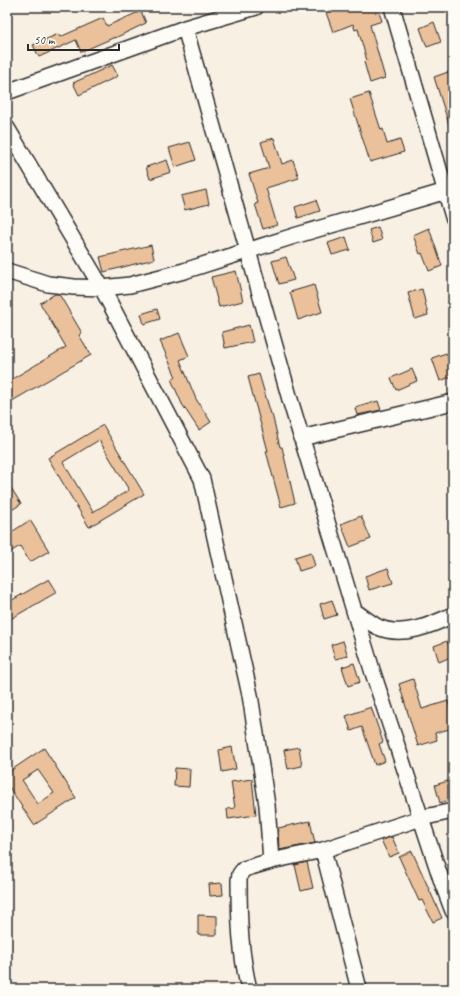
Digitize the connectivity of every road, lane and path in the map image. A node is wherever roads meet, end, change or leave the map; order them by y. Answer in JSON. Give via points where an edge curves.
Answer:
{"nodes":[{"id":1,"x":256,"y":7,"type":"edge"},
{"id":2,"x":392,"y":7,"type":"edge"},
{"id":3,"x":185,"y":28,"type":"junction"},
{"id":4,"x":7,"y":92,"type":"edge"},
{"id":5,"x":7,"y":128,"type":"edge"},
{"id":6,"x":449,"y":190,"type":"edge"},
{"id":7,"x":453,"y":217,"type":"edge"},
{"id":8,"x":247,"y":251,"type":"junction"},
{"id":9,"x":7,"y":271,"type":"edge"},
{"id":10,"x":102,"y":288,"type":"junction"},
{"id":11,"x":453,"y":402,"type":"edge"},
{"id":12,"x":301,"y":438,"type":"junction"},
{"id":13,"x":354,"y":611,"type":"junction"},
{"id":14,"x":453,"y":615,"type":"edge"},
{"id":15,"x":453,"y":811,"type":"edge"},
{"id":16,"x":421,"y":818,"type":"junction"},
{"id":17,"x":323,"y":850,"type":"junction"},
{"id":18,"x":271,"y":861,"type":"junction"},
{"id":19,"x":453,"y":911,"type":"edge"},
{"id":20,"x":249,"y":989,"type":"edge"},
{"id":21,"x":359,"y":989,"type":"edge"}],
"edges":[{"from":1,"to":3,"type":"street"},
{"from":2,"to":6,"type":"street"},
{"from":3,"to":4,"type":"street"},
{"from":3,"to":8,"type":"street"},
{"from":5,"to":10,"type":"street"},
{"from":6,"to":7,"type":"street"},
{"from":6,"to":8,"type":"street"},
{"from":8,"to":10,"type":"street","via":[[130,285]]},
{"from":8,"to":12,"type":"street"},
{"from":9,"to":10,"type":"street","via":[[48,284]]},
{"from":10,"to":18,"type":"street","via":[[202,479],[250,695],[267,804]]},
{"from":11,"to":12,"type":"street"},
{"from":12,"to":13,"type":"street"},
{"from":13,"to":14,"type":"street","via":[[378,627],[389,630],[422,628]]},
{"from":13,"to":16,"type":"street"},
{"from":15,"to":16,"type":"street"},
{"from":16,"to":17,"type":"street"},
{"from":16,"to":19,"type":"street"},
{"from":17,"to":18,"type":"street"},
{"from":17,"to":21,"type":"street"},
{"from":18,"to":20,"type":"street","via":[[244,869],[240,874],[239,926]]}]}
